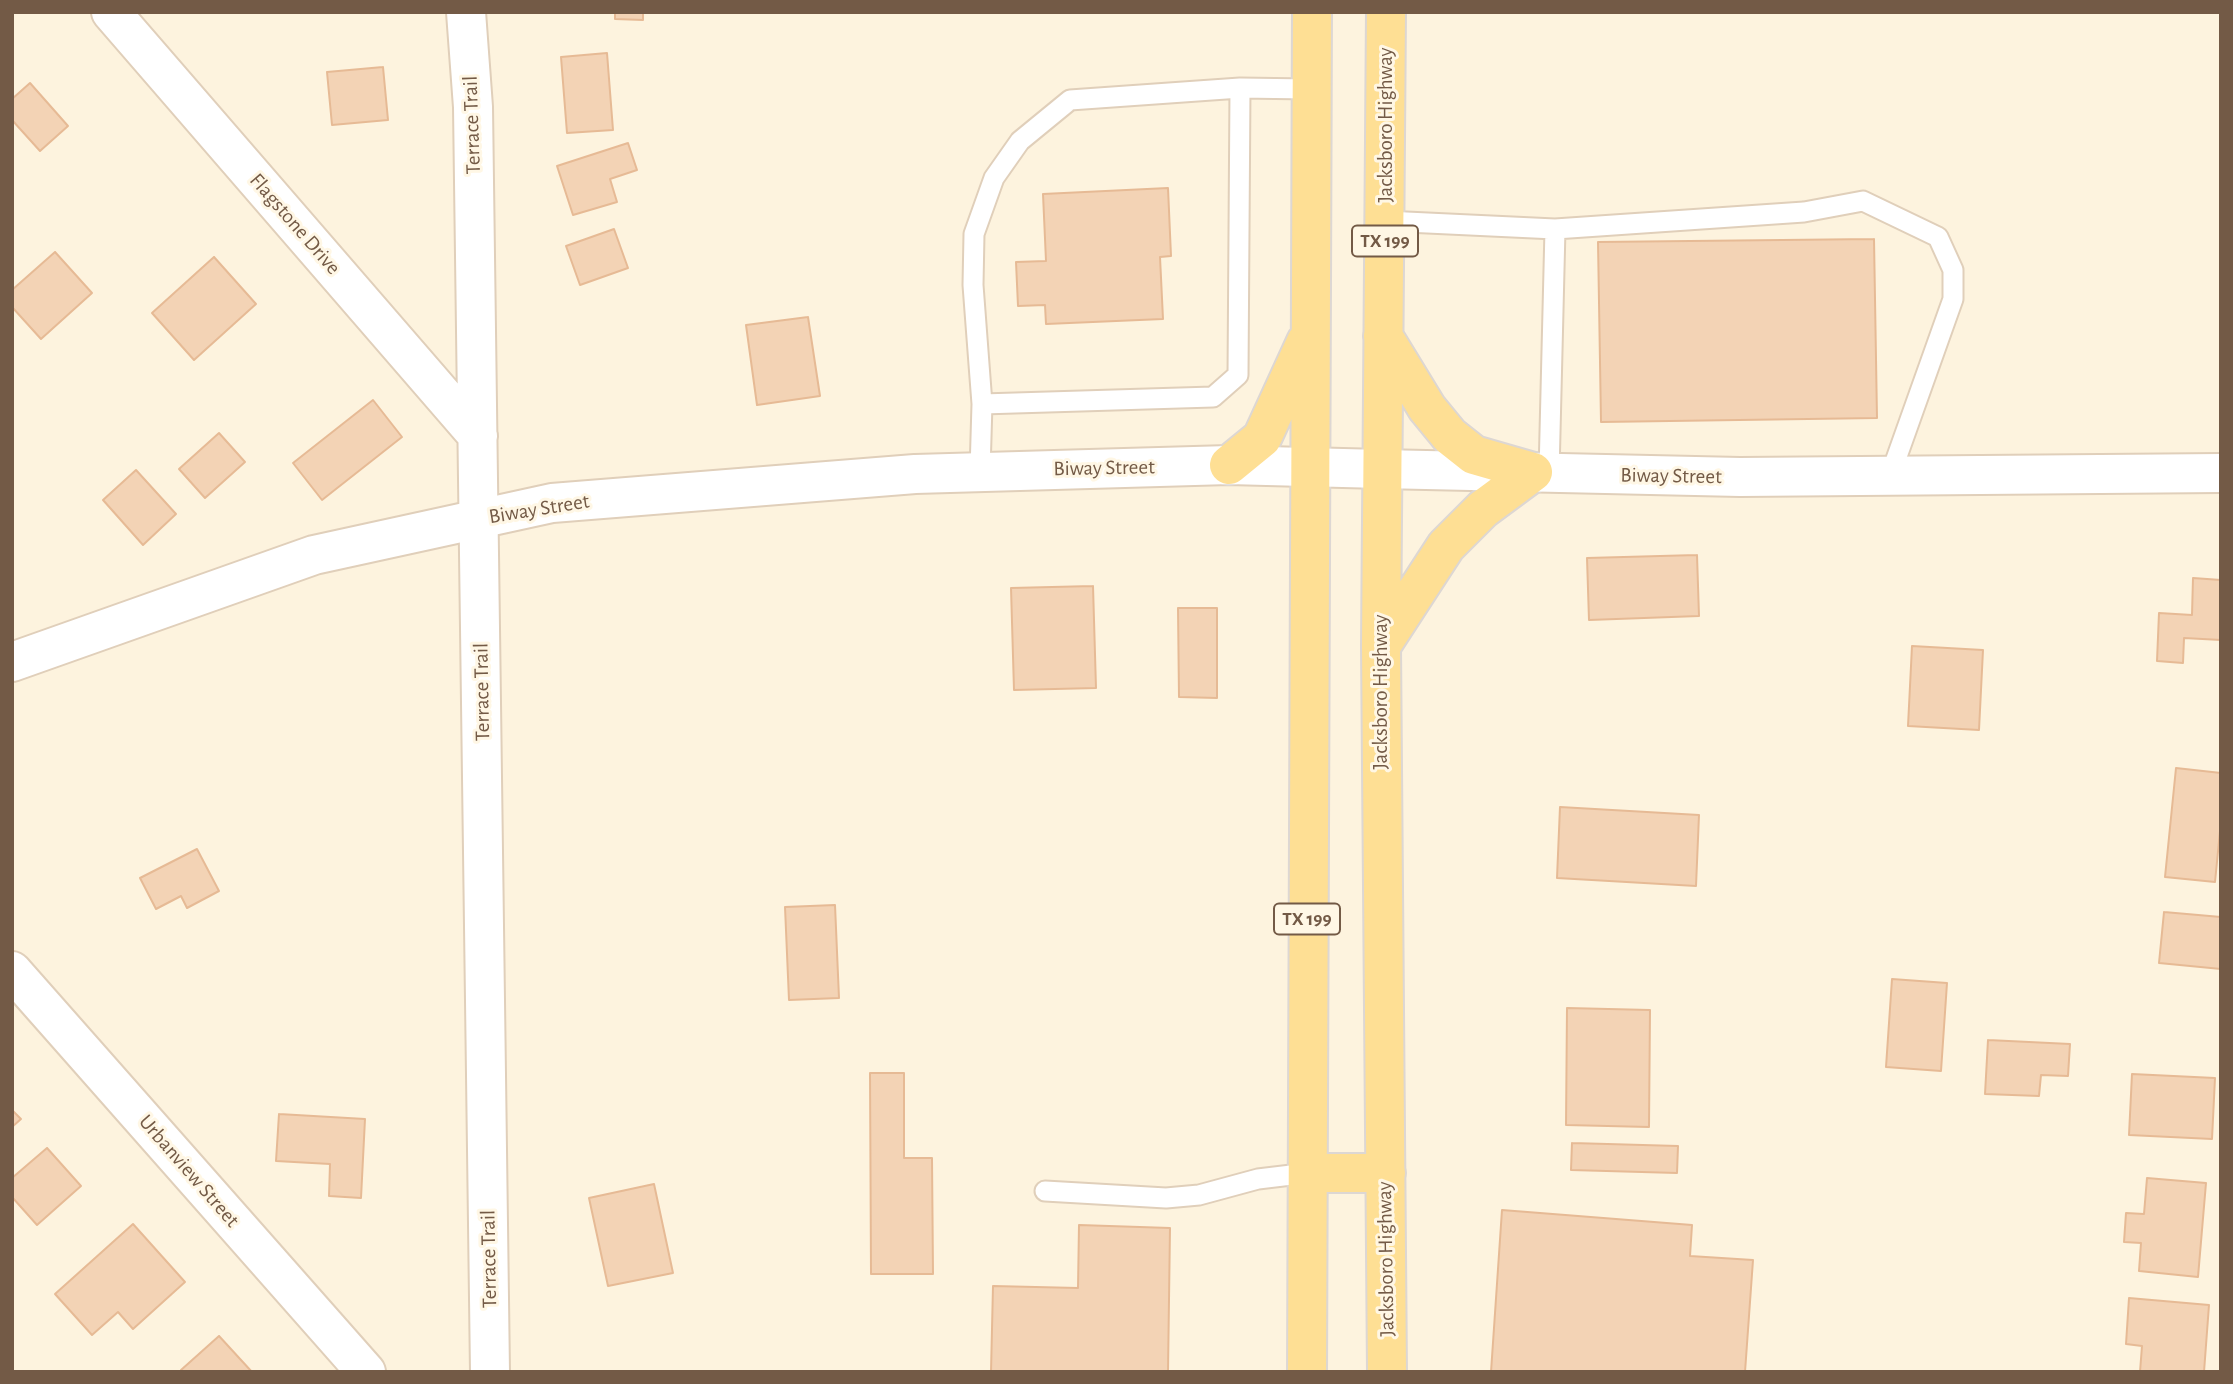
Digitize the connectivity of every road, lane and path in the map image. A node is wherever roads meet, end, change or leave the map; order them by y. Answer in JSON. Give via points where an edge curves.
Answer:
{"nodes":[{"id":1,"x":111,"y":12,"type":"edge"},
{"id":2,"x":466,"y":12,"type":"edge"},
{"id":3,"x":1312,"y":12,"type":"edge"},
{"id":4,"x":1386,"y":12,"type":"edge"},
{"id":5,"x":1240,"y":88,"type":"junction"},
{"id":6,"x":1310,"y":89,"type":"junction"},
{"id":7,"x":1385,"y":221,"type":"junction"},
{"id":8,"x":1555,"y":229,"type":"junction"},
{"id":9,"x":1310,"y":334,"type":"junction"},
{"id":10,"x":1383,"y":336,"type":"junction"},
{"id":11,"x":982,"y":404,"type":"junction"},
{"id":12,"x":478,"y":436,"type":"junction"},
{"id":13,"x":1228,"y":465,"type":"junction"},
{"id":14,"x":1310,"y":467,"type":"junction"},
{"id":15,"x":1381,"y":469,"type":"junction"},
{"id":16,"x":980,"y":471,"type":"junction"},
{"id":17,"x":1541,"y":473,"type":"junction"},
{"id":18,"x":2221,"y":473,"type":"edge"},
{"id":19,"x":1890,"y":476,"type":"junction"},
{"id":20,"x":480,"y":519,"type":"junction"},
{"id":21,"x":1381,"y":646,"type":"junction"},
{"id":22,"x":12,"y":662,"type":"edge"},
{"id":23,"x":12,"y":971,"type":"edge"},
{"id":24,"x":1308,"y":1173,"type":"junction"},
{"id":25,"x":1386,"y":1173,"type":"junction"},
{"id":26,"x":1045,"y":1191,"type":"dead end"},
{"id":27,"x":366,"y":1372,"type":"edge"},
{"id":28,"x":490,"y":1372,"type":"edge"},
{"id":29,"x":1307,"y":1372,"type":"edge"},
{"id":30,"x":1387,"y":1372,"type":"edge"}],
"edges":[{"from":1,"to":12,"type":"street","name":"Flagstone Drive"},
{"from":2,"to":12,"type":"street","name":"Terrace Trail","via":[[473,107]]},
{"from":3,"to":6,"type":"main road","number":"TX 199"},
{"from":4,"to":7,"type":"main road","name":"Jacksboro Highway","number":"TX 199"},
{"from":5,"to":6,"type":"lane"},
{"from":5,"to":11,"type":"lane","via":[[1070,100],[1020,141],[994,178],[974,233]]},
{"from":5,"to":11,"type":"lane","via":[[1238,376],[1213,397]]},
{"from":6,"to":9,"type":"main road","number":"TX 199"},
{"from":7,"to":8,"type":"lane"},
{"from":7,"to":10,"type":"main road","name":"Jacksboro Highway","number":"TX 199"},
{"from":8,"to":17,"type":"lane"},
{"from":8,"to":19,"type":"lane","via":[[1804,212],[1863,201],[1938,237],[1953,271],[1953,299]]},
{"from":9,"to":13,"type":"main road","via":[[1262,438]]},
{"from":9,"to":14,"type":"main road","number":"TX 199"},
{"from":10,"to":15,"type":"main road","name":"Jacksboro Highway","number":"TX 199"},
{"from":10,"to":17,"type":"main road","via":[[1427,408],[1450,436],[1474,455]]},
{"from":11,"to":16,"type":"lane"},
{"from":12,"to":20,"type":"street","name":"Terrace Trail"},
{"from":13,"to":14,"type":"street","name":"Biway Street"},
{"from":13,"to":16,"type":"street","name":"Biway Street"},
{"from":14,"to":15,"type":"street","name":"Biway Street"},
{"from":14,"to":24,"type":"main road","number":"TX 199"},
{"from":15,"to":17,"type":"street","name":"Biway Street"},
{"from":15,"to":21,"type":"main road","name":"Jacksboro Highway","number":"TX 199"},
{"from":16,"to":20,"type":"street","name":"Biway Street","via":[[552,503]]},
{"from":17,"to":19,"type":"street","name":"Biway Street"},
{"from":17,"to":21,"type":"main road","via":[[1483,509],[1447,546]]},
{"from":18,"to":19,"type":"street","name":"Biway Street"},
{"from":20,"to":22,"type":"street","name":"Biway Street","via":[[314,555]]},
{"from":20,"to":28,"type":"street","name":"Terrace Trail"},
{"from":21,"to":25,"type":"main road","name":"Jacksboro Highway","number":"TX 199"},
{"from":23,"to":27,"type":"street","name":"Urbanview Street"},
{"from":24,"to":25,"type":"main road"},
{"from":24,"to":26,"type":"lane","via":[[1167,1198]]},
{"from":24,"to":29,"type":"main road","number":"TX 199"},
{"from":25,"to":30,"type":"main road","name":"Jacksboro Highway","number":"TX 199"}]}
